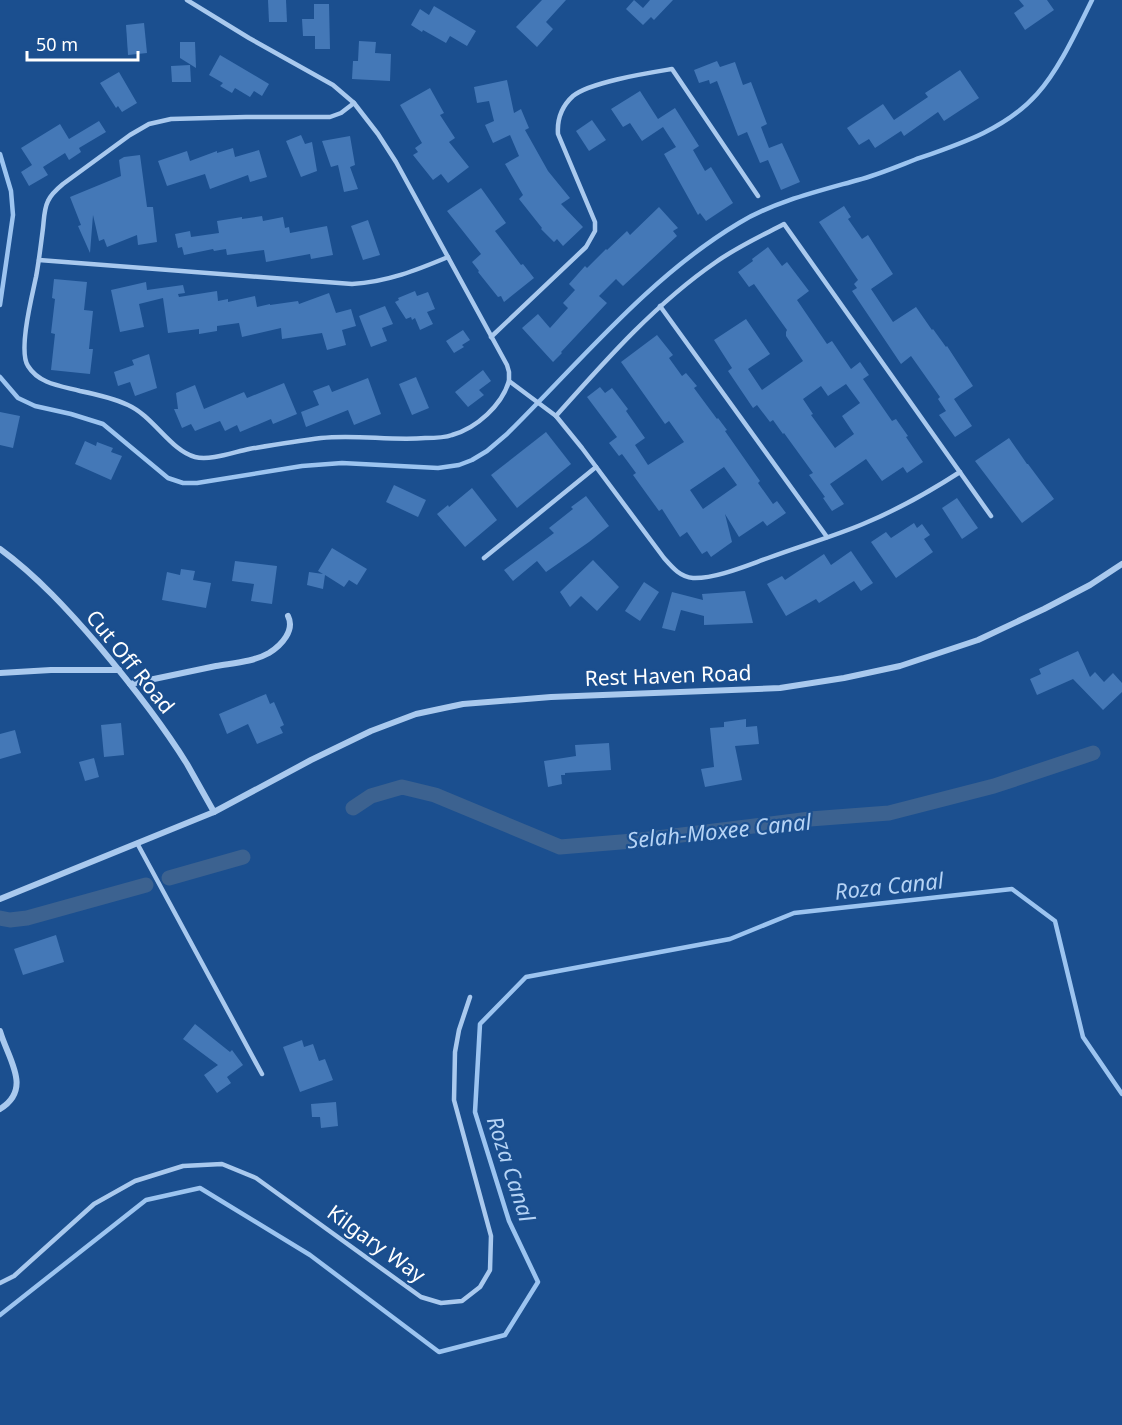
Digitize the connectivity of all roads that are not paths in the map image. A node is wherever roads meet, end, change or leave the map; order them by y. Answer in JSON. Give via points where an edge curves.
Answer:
{"nodes":[{"id":1,"x":186,"y":0,"type":"edge"},
{"id":2,"x":354,"y":103,"type":"junction"},
{"id":3,"x":758,"y":196,"type":"dead end"},
{"id":4,"x":448,"y":257,"type":"junction"},
{"id":5,"x":39,"y":260,"type":"junction"},
{"id":6,"x":660,"y":306,"type":"junction"},
{"id":7,"x":491,"y":338,"type":"junction"},
{"id":8,"x":509,"y":381,"type":"junction"},
{"id":9,"x":556,"y":416,"type":"junction"},
{"id":10,"x":596,"y":467,"type":"junction"},
{"id":11,"x":960,"y":472,"type":"junction"},
{"id":12,"x":991,"y":516,"type":"dead end"},
{"id":13,"x":827,"y":537,"type":"junction"},
{"id":14,"x":0,"y":549,"type":"edge"},
{"id":15,"x":484,"y":558,"type":"dead end"},
{"id":16,"x":1122,"y":564,"type":"edge"},
{"id":17,"x":288,"y":616,"type":"dead end"},
{"id":18,"x":119,"y":670,"type":"junction"},
{"id":19,"x":0,"y":673,"type":"edge"},
{"id":20,"x":130,"y":684,"type":"junction"},
{"id":21,"x":214,"y":812,"type":"junction"},
{"id":22,"x":137,"y":843,"type":"junction"},
{"id":23,"x":0,"y":899,"type":"edge"},
{"id":24,"x":470,"y":997,"type":"dead end"},
{"id":25,"x":0,"y":1031,"type":"edge"},
{"id":26,"x":262,"y":1074,"type":"dead end"},
{"id":27,"x":0,"y":1109,"type":"edge"},
{"id":28,"x":0,"y":1283,"type":"edge"}],
"edges":[{"from":1,"to":2,"type":"lane","via":[[333,85]]},
{"from":2,"to":4,"type":"lane","via":[[396,162]]},
{"from":2,"to":5,"type":"lane","via":[[330,117],[171,119],[149,124],[54,192],[45,210]]},
{"from":3,"to":7,"type":"lane","via":[[672,69],[585,89],[565,105],[557,125],[595,222],[595,231],[586,246]]},
{"from":4,"to":5,"type":"lane","via":[[413,272],[352,284]]},
{"from":4,"to":7,"type":"lane"},
{"from":5,"to":8,"type":"lane","via":[[24,350],[28,366],[42,380],[56,386],[140,411],[175,445],[196,457],[323,438],[416,439],[454,435],[495,406]]},
{"from":6,"to":9,"type":"lane"},
{"from":6,"to":11,"type":"lane","via":[[717,261],[784,224]]},
{"from":6,"to":13,"type":"lane"},
{"from":7,"to":8,"type":"lane","via":[[507,365]]},
{"from":8,"to":9,"type":"lane"},
{"from":9,"to":10,"type":"lane"},
{"from":10,"to":13,"type":"lane","via":[[664,558],[684,576],[702,577],[732,570]]},
{"from":10,"to":15,"type":"lane"},
{"from":11,"to":12,"type":"lane"},
{"from":11,"to":13,"type":"lane","via":[[896,509]]},
{"from":14,"to":18,"type":"street","name":"Cut Off Road","via":[[45,587]]},
{"from":16,"to":21,"type":"street","name":"Rest Haven Road","via":[[1063,600],[978,640],[900,666],[844,678],[780,688],[463,704],[416,714],[331,750]]},
{"from":17,"to":20,"type":"street","via":[[290,631],[270,652],[251,660]]},
{"from":18,"to":19,"type":"street"},
{"from":18,"to":20,"type":"street","name":"Cut Off Road"},
{"from":20,"to":21,"type":"street","name":"Cut Off Road","via":[[156,718]]},
{"from":21,"to":22,"type":"street","name":"Rest Haven Road"},
{"from":22,"to":23,"type":"street","name":"Rest Haven Road"},
{"from":22,"to":26,"type":"lane"},
{"from":24,"to":28,"type":"lane","name":"Kilgary Way","via":[[455,1052],[454,1100],[491,1236],[490,1270],[480,1287],[462,1301],[441,1302],[421,1297],[256,1178],[222,1164],[183,1166],[135,1181],[94,1204],[14,1276]]},
{"from":25,"to":27,"type":"street","via":[[18,1082],[10,1103]]}]}
